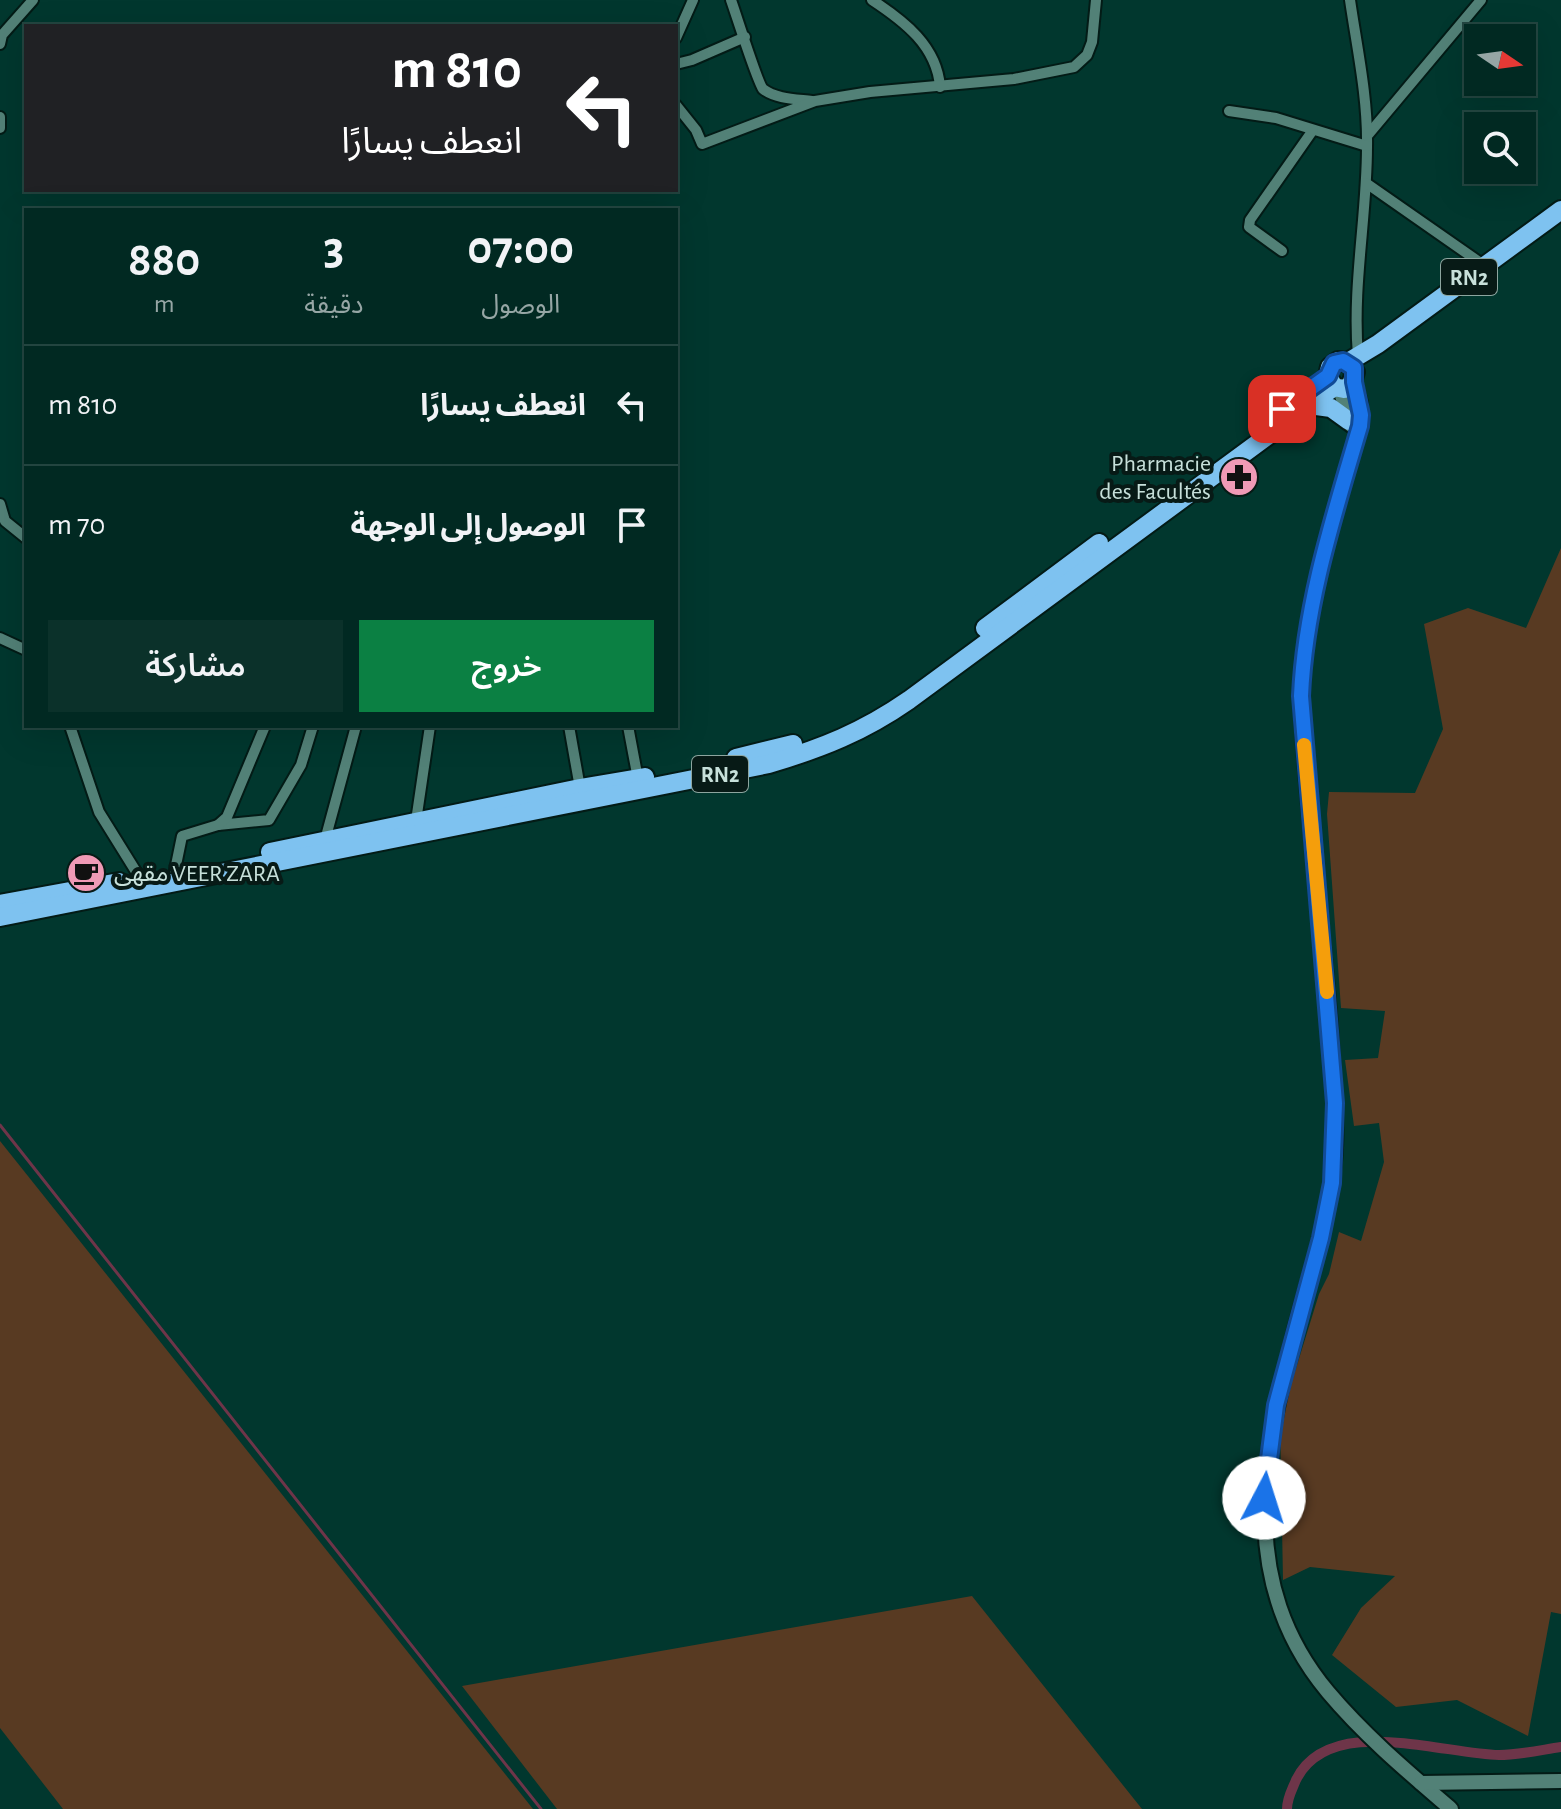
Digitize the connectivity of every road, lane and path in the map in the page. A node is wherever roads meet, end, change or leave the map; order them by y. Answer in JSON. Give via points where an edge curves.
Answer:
{"nodes":[{"id":1,"x":33,"y":0,"type":"edge"},
{"id":2,"x":693,"y":0,"type":"edge"},
{"id":3,"x":731,"y":0,"type":"edge"},
{"id":4,"x":872,"y":0,"type":"edge"},
{"id":5,"x":1096,"y":0,"type":"edge"},
{"id":6,"x":1350,"y":0,"type":"edge"},
{"id":7,"x":1481,"y":0,"type":"edge"},
{"id":8,"x":678,"y":34,"type":"edge"},
{"id":9,"x":745,"y":37,"type":"junction"},
{"id":10,"x":0,"y":44,"type":"edge"},
{"id":11,"x":678,"y":64,"type":"edge"},
{"id":12,"x":940,"y":87,"type":"junction"},
{"id":13,"x":815,"y":101,"type":"junction"},
{"id":14,"x":678,"y":108,"type":"edge"},
{"id":15,"x":1229,"y":111,"type":"dead end"},
{"id":16,"x":0,"y":117,"type":"edge"},
{"id":17,"x":0,"y":128,"type":"edge"},
{"id":18,"x":1313,"y":130,"type":"junction"},
{"id":19,"x":1367,"y":141,"type":"junction"},
{"id":20,"x":1366,"y":183,"type":"junction"},
{"id":21,"x":1561,"y":210,"type":"edge"},
{"id":22,"x":1282,"y":251,"type":"dead end"},
{"id":23,"x":1485,"y":266,"type":"junction"},
{"id":24,"x":1345,"y":375,"type":"junction"},
{"id":25,"x":1309,"y":405,"type":"junction"},
{"id":26,"x":1349,"y":421,"type":"junction"},
{"id":27,"x":1356,"y":441,"type":"junction"},
{"id":28,"x":0,"y":504,"type":"edge"},
{"id":29,"x":24,"y":536,"type":"edge"},
{"id":30,"x":0,"y":638,"type":"edge"},
{"id":31,"x":24,"y":649,"type":"edge"},
{"id":32,"x":71,"y":728,"type":"edge"},
{"id":33,"x":264,"y":728,"type":"edge"},
{"id":34,"x":312,"y":728,"type":"edge"},
{"id":35,"x":355,"y":728,"type":"edge"},
{"id":36,"x":430,"y":728,"type":"edge"},
{"id":37,"x":569,"y":728,"type":"edge"},
{"id":38,"x":628,"y":728,"type":"edge"},
{"id":39,"x":638,"y":779,"type":"junction"},
{"id":40,"x":580,"y":788,"type":"junction"},
{"id":41,"x":416,"y":821,"type":"junction"},
{"id":42,"x":218,"y":825,"type":"junction"},
{"id":43,"x":325,"y":840,"type":"junction"},
{"id":44,"x":175,"y":870,"type":"junction"},
{"id":45,"x":140,"y":878,"type":"junction"},
{"id":46,"x":0,"y":904,"type":"edge"},
{"id":47,"x":0,"y":917,"type":"edge"},
{"id":48,"x":1561,"y":1781,"type":"edge"},
{"id":49,"x":1421,"y":1783,"type":"junction"},
{"id":50,"x":1451,"y":1809,"type":"edge"}],
"edges":[{"from":1,"to":10,"type":"street"},
{"from":2,"to":8,"type":"street"},
{"from":3,"to":9,"type":"street"},
{"from":4,"to":12,"type":"street","via":[[922,41],[935,58]]},
{"from":5,"to":12,"type":"street","via":[[1092,42],[1078,65]]},
{"from":6,"to":19,"type":"street"},
{"from":7,"to":19,"type":"street"},
{"from":9,"to":11,"type":"street"},
{"from":9,"to":13,"type":"street","via":[[762,88]]},
{"from":12,"to":13,"type":"street"},
{"from":13,"to":14,"type":"street","via":[[702,144]]},
{"from":15,"to":18,"type":"street"},
{"from":16,"to":17,"type":"street"},
{"from":18,"to":19,"type":"street"},
{"from":18,"to":22,"type":"street","via":[[1250,220],[1254,232]]},
{"from":19,"to":20,"type":"street"},
{"from":20,"to":23,"type":"street"},
{"from":20,"to":24,"type":"street"},
{"from":21,"to":23,"type":"highway","number":"RN2"},
{"from":23,"to":24,"type":"highway","number":"RN2","via":[[1378,344]]},
{"from":24,"to":25,"type":"highway","number":"RN2"},
{"from":24,"to":26,"type":"street"},
{"from":24,"to":27,"type":"street","via":[[1361,415]]},
{"from":24,"to":39,"type":"highway","number":"RN2","via":[[880,705],[803,742]]},
{"from":25,"to":26,"type":"highway","via":[[1331,408]]},
{"from":25,"to":47,"type":"highway","number":"RN2","via":[[909,700],[832,744],[769,764]]},
{"from":26,"to":27,"type":"street"},
{"from":27,"to":49,"type":"street","via":[[1319,573],[1301,696],[1335,1103],[1332,1183],[1276,1405],[1264,1537],[1270,1575],[1297,1646],[1329,1693]]},
{"from":28,"to":29,"type":"street","via":[[5,521]]},
{"from":30,"to":31,"type":"street"},
{"from":32,"to":45,"type":"street","via":[[99,812]]},
{"from":33,"to":42,"type":"street","via":[[227,817]]},
{"from":34,"to":42,"type":"street","via":[[301,765],[269,820]]},
{"from":35,"to":43,"type":"street"},
{"from":36,"to":41,"type":"street"},
{"from":37,"to":40,"type":"street"},
{"from":38,"to":39,"type":"street"},
{"from":39,"to":40,"type":"highway","number":"RN2"},
{"from":40,"to":41,"type":"highway","number":"RN2"},
{"from":41,"to":43,"type":"highway","number":"RN2"},
{"from":42,"to":44,"type":"street","via":[[182,836]]},
{"from":43,"to":44,"type":"highway","number":"RN2"},
{"from":44,"to":45,"type":"highway","number":"RN2"},
{"from":45,"to":46,"type":"highway","number":"RN2"},
{"from":48,"to":49,"type":"street"},
{"from":49,"to":50,"type":"street"}]}
